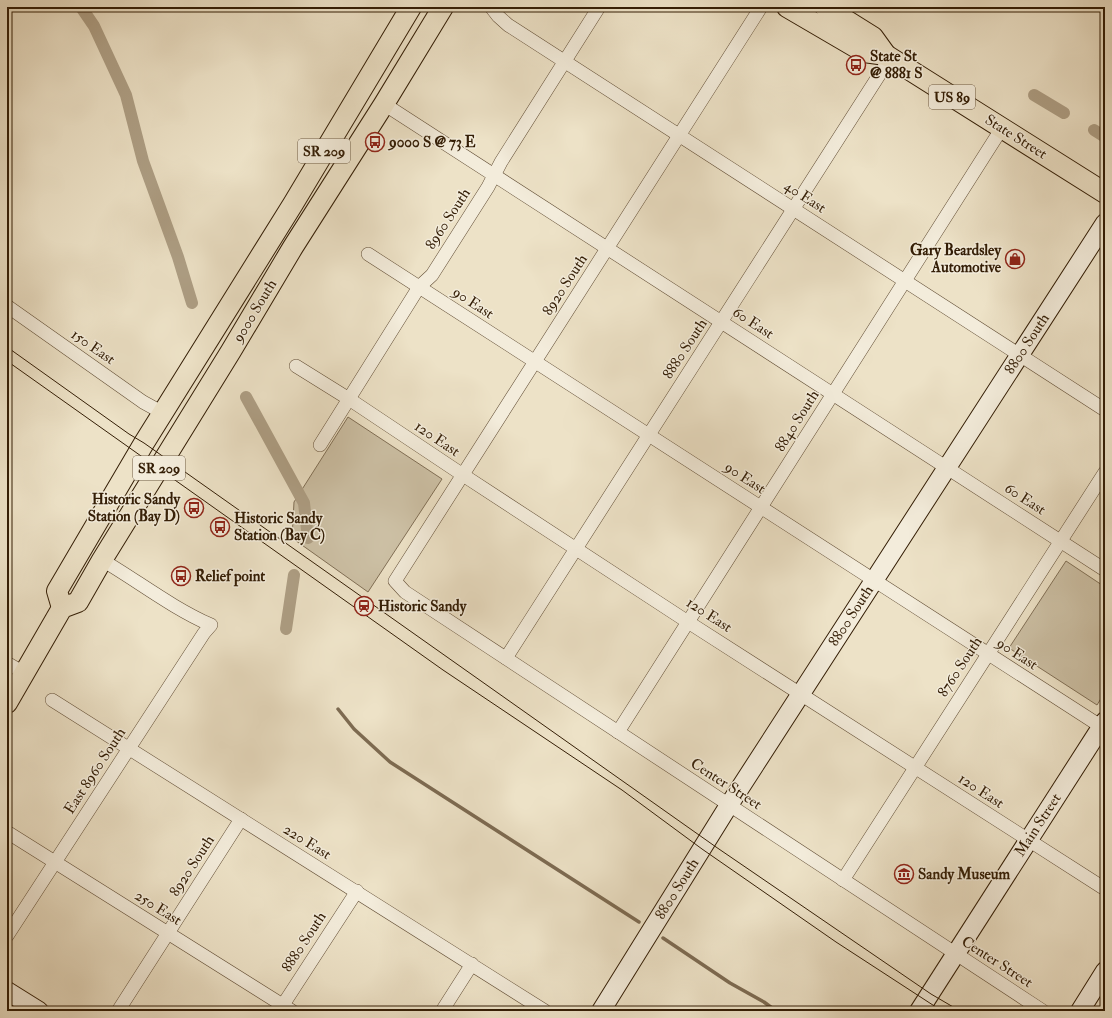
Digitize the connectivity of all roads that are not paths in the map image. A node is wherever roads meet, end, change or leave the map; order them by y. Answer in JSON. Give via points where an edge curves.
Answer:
{"nodes":[{"id":1,"x":411,"y":7,"type":"edge"},
{"id":2,"x":442,"y":7,"type":"edge"},
{"id":3,"x":491,"y":7,"type":"edge"},
{"id":4,"x":599,"y":7,"type":"edge"},
{"id":5,"x":761,"y":7,"type":"edge"},
{"id":6,"x":787,"y":7,"type":"edge"},
{"id":7,"x":825,"y":7,"type":"edge"},
{"id":8,"x":888,"y":56,"type":"junction"},
{"id":9,"x":565,"y":62,"type":"junction"},
{"id":10,"x":384,"y":104,"type":"junction"},
{"id":11,"x":1002,"y":128,"type":"junction"},
{"id":12,"x":679,"y":136,"type":"junction"},
{"id":13,"x":332,"y":137,"type":"junction"},
{"id":14,"x":493,"y":175,"type":"junction"},
{"id":15,"x":1105,"y":193,"type":"edge"},
{"id":16,"x":793,"y":209,"type":"junction"},
{"id":17,"x":1105,"y":223,"type":"edge"},
{"id":18,"x":293,"y":247,"type":"junction"},
{"id":19,"x":607,"y":248,"type":"junction"},
{"id":20,"x":368,"y":254,"type":"dead end"},
{"id":21,"x":905,"y":281,"type":"junction"},
{"id":22,"x":419,"y":287,"type":"junction"},
{"id":23,"x":7,"y":306,"type":"edge"},
{"id":24,"x":721,"y":322,"type":"junction"},
{"id":25,"x":1020,"y":355,"type":"junction"},
{"id":26,"x":535,"y":362,"type":"junction"},
{"id":27,"x":296,"y":366,"type":"dead end"},
{"id":28,"x":216,"y":376,"type":"junction"},
{"id":29,"x":833,"y":394,"type":"junction"},
{"id":30,"x":349,"y":399,"type":"junction"},
{"id":31,"x":1105,"y":410,"type":"edge"},
{"id":32,"x":163,"y":413,"type":"junction"},
{"id":33,"x":649,"y":435,"type":"junction"},
{"id":34,"x":320,"y":445,"type":"dead end"},
{"id":35,"x":947,"y":468,"type":"junction"},
{"id":36,"x":1105,"y":472,"type":"edge"},
{"id":37,"x":462,"y":475,"type":"junction"},
{"id":38,"x":761,"y":507,"type":"junction"},
{"id":39,"x":1061,"y":541,"type":"junction"},
{"id":40,"x":576,"y":548,"type":"junction"},
{"id":41,"x":102,"y":560,"type":"junction"},
{"id":42,"x":1105,"y":570,"type":"edge"},
{"id":43,"x":874,"y":580,"type":"junction"},
{"id":44,"x":395,"y":581,"type":"joint"},
{"id":45,"x":62,"y":608,"type":"junction"},
{"id":46,"x":688,"y":622,"type":"junction"},
{"id":47,"x":988,"y":654,"type":"junction"},
{"id":48,"x":506,"y":658,"type":"junction"},
{"id":49,"x":7,"y":663,"type":"edge"},
{"id":50,"x":24,"y":673,"type":"junction"},
{"id":51,"x":801,"y":694,"type":"junction"},
{"id":52,"x":52,"y":700,"type":"dead end"},
{"id":53,"x":7,"y":702,"type":"edge"},
{"id":54,"x":1104,"y":726,"type":"edge"},
{"id":55,"x":618,"y":732,"type":"junction"},
{"id":56,"x":129,"y":749,"type":"junction"},
{"id":57,"x":915,"y":767,"type":"junction"},
{"id":58,"x":729,"y":805,"type":"junction"},
{"id":59,"x":241,"y":819,"type":"junction"},
{"id":60,"x":7,"y":832,"type":"edge"},
{"id":61,"x":1029,"y":840,"type":"junction"},
{"id":62,"x":55,"y":861,"type":"junction"},
{"id":63,"x":843,"y":880,"type":"junction"},
{"id":64,"x":1105,"y":889,"type":"edge"},
{"id":65,"x":356,"y":891,"type":"junction"},
{"id":66,"x":168,"y":933,"type":"junction"},
{"id":67,"x":7,"y":936,"type":"edge"},
{"id":68,"x":956,"y":954,"type":"junction"},
{"id":69,"x":472,"y":964,"type":"junction"},
{"id":70,"x":1105,"y":971,"type":"edge"},
{"id":71,"x":7,"y":991,"type":"edge"},
{"id":72,"x":285,"y":1009,"type":"edge"},
{"id":73,"x":39,"y":1011,"type":"edge"},
{"id":74,"x":118,"y":1011,"type":"edge"},
{"id":75,"x":442,"y":1011,"type":"edge"},
{"id":76,"x":545,"y":1011,"type":"edge"},
{"id":77,"x":601,"y":1011,"type":"edge"},
{"id":78,"x":919,"y":1011,"type":"edge"},
{"id":79,"x":1043,"y":1011,"type":"edge"},
{"id":80,"x":1080,"y":1011,"type":"edge"}],
"edges":[{"from":1,"to":13,"type":"main road","name":"9000 South","number":"SR 209"},
{"from":2,"to":10,"type":"main road","name":"9000 South","number":"SR 209"},
{"from":3,"to":9,"type":"street","name":"40 East","via":[[508,26]]},
{"from":4,"to":9,"type":"street","name":"8960 South"},
{"from":5,"to":12,"type":"street","name":"8920 South"},
{"from":6,"to":8,"type":"main road","name":"State Street","number":"US 89","via":[[864,52]]},
{"from":7,"to":8,"type":"main road","name":"State Street","number":"US 89","via":[[873,37]]},
{"from":8,"to":11,"type":"main road","name":"State Street","number":"US 89"},
{"from":8,"to":16,"type":"street","name":"8880 South"},
{"from":9,"to":12,"type":"street","name":"40 East"},
{"from":9,"to":14,"type":"street","name":"8960 South"},
{"from":10,"to":14,"type":"street","name":"60 East"},
{"from":10,"to":18,"type":"main road","name":"9000 South","number":"SR 209"},
{"from":11,"to":15,"type":"main road","name":"State Street","number":"US 89"},
{"from":11,"to":21,"type":"street","name":"8840 South"},
{"from":12,"to":16,"type":"street","name":"40 East"},
{"from":12,"to":19,"type":"street","name":"8920 South"},
{"from":13,"to":18,"type":"main road","via":[[338,142],[339,151],[309,200]]},
{"from":13,"to":32,"type":"main road","name":"9000 South","number":"SR 209"},
{"from":14,"to":19,"type":"street","name":"60 East"},
{"from":14,"to":22,"type":"street","name":"8960 South","via":[[432,275]]},
{"from":16,"to":21,"type":"street","name":"40 East"},
{"from":16,"to":24,"type":"street","name":"8880 South"},
{"from":17,"to":25,"type":"street","name":"8800 South"},
{"from":18,"to":28,"type":"main road","name":"9000 South","number":"SR 209"},
{"from":19,"to":24,"type":"street","name":"60 East"},
{"from":19,"to":26,"type":"street","name":"8920 South"},
{"from":20,"to":22,"type":"street","name":"90 East"},
{"from":21,"to":25,"type":"street","name":"40 East"},
{"from":21,"to":29,"type":"street","name":"8840 South"},
{"from":22,"to":26,"type":"street","name":"90 East"},
{"from":22,"to":30,"type":"street","name":"8960 South"},
{"from":23,"to":32,"type":"street","name":"150 East"},
{"from":24,"to":29,"type":"street","name":"60 East"},
{"from":24,"to":33,"type":"street","name":"8880 South"},
{"from":25,"to":31,"type":"street","name":"40 East"},
{"from":25,"to":35,"type":"street","name":"8800 South"},
{"from":26,"to":33,"type":"street","name":"90 East"},
{"from":26,"to":37,"type":"street","name":"8920 South"},
{"from":27,"to":30,"type":"street","name":"120 East"},
{"from":28,"to":32,"type":"main road","via":[[176,409]]},
{"from":28,"to":41,"type":"main road","name":"9000 South","number":"SR 209"},
{"from":29,"to":35,"type":"street","name":"60 East"},
{"from":29,"to":38,"type":"street","name":"8840 South"},
{"from":30,"to":34,"type":"street","name":"8960 South"},
{"from":30,"to":37,"type":"street","name":"120 East"},
{"from":32,"to":45,"type":"main road","name":"9000 South","number":"SR 209","via":[[57,591]]},
{"from":33,"to":38,"type":"street","name":"90 East"},
{"from":33,"to":40,"type":"street","name":"8880 South"},
{"from":35,"to":39,"type":"street","name":"60 East"},
{"from":35,"to":43,"type":"street","name":"8800 South"},
{"from":36,"to":39,"type":"street","name":"8760 South"},
{"from":37,"to":40,"type":"street","name":"120 East"},
{"from":37,"to":44,"type":"street","name":"8920 South"},
{"from":38,"to":43,"type":"street","name":"90 East"},
{"from":38,"to":46,"type":"street","name":"8840 South"},
{"from":39,"to":42,"type":"street","name":"60 East"},
{"from":39,"to":47,"type":"street","name":"8760 South"},
{"from":40,"to":46,"type":"street","name":"120 East"},
{"from":40,"to":48,"type":"street","name":"8880 South"},
{"from":41,"to":45,"type":"main road","name":"9000 South","number":"SR 209","via":[[78,602]]},
{"from":41,"to":56,"type":"street","name":"East 8960 South","via":[[168,602],[211,625]]},
{"from":43,"to":47,"type":"street","name":"90 East"},
{"from":43,"to":51,"type":"street","name":"8800 South"},
{"from":44,"to":48,"type":"street","name":"Center Street","via":[[405,592]]},
{"from":45,"to":50,"type":"main road"},
{"from":46,"to":51,"type":"street","name":"120 East"},
{"from":46,"to":55,"type":"street","name":"8840 South"},
{"from":47,"to":54,"type":"street","name":"90 East"},
{"from":47,"to":57,"type":"street","name":"8760 South"},
{"from":48,"to":55,"type":"street","name":"Center Street"},
{"from":49,"to":50,"type":"street"},
{"from":50,"to":53,"type":"main road"},
{"from":51,"to":57,"type":"street","name":"120 East"},
{"from":51,"to":58,"type":"street","name":"8800 South"},
{"from":52,"to":56,"type":"street","name":"220 East"},
{"from":54,"to":61,"type":"street","name":"Main Street"},
{"from":55,"to":58,"type":"street","name":"Center Street"},
{"from":56,"to":59,"type":"street","name":"220 East"},
{"from":56,"to":62,"type":"street","name":"East 8960 South"},
{"from":57,"to":61,"type":"street","name":"120 East"},
{"from":57,"to":63,"type":"street","name":"8760 South"},
{"from":58,"to":63,"type":"street","name":"Center Street"},
{"from":58,"to":77,"type":"street","name":"8800 South"},
{"from":59,"to":65,"type":"street","name":"220 East"},
{"from":59,"to":66,"type":"street","name":"8920 South"},
{"from":60,"to":62,"type":"street","name":"250 East"},
{"from":61,"to":64,"type":"street","name":"120 East"},
{"from":61,"to":68,"type":"street","name":"Main Street"},
{"from":62,"to":66,"type":"street","name":"250 East"},
{"from":62,"to":67,"type":"street","name":"East 8960 South"},
{"from":63,"to":68,"type":"street","name":"Center Street"},
{"from":65,"to":69,"type":"street","name":"220 East"},
{"from":65,"to":72,"type":"street","name":"8880 South"},
{"from":66,"to":72,"type":"street","name":"250 East"},
{"from":66,"to":74,"type":"street","name":"8920 South"},
{"from":68,"to":78,"type":"street","name":"Main Street"},
{"from":68,"to":79,"type":"street","name":"Center Street"},
{"from":69,"to":75,"type":"street"},
{"from":69,"to":76,"type":"street","name":"220 East"},
{"from":70,"to":80,"type":"street"},
{"from":71,"to":73,"type":"street"}]}
